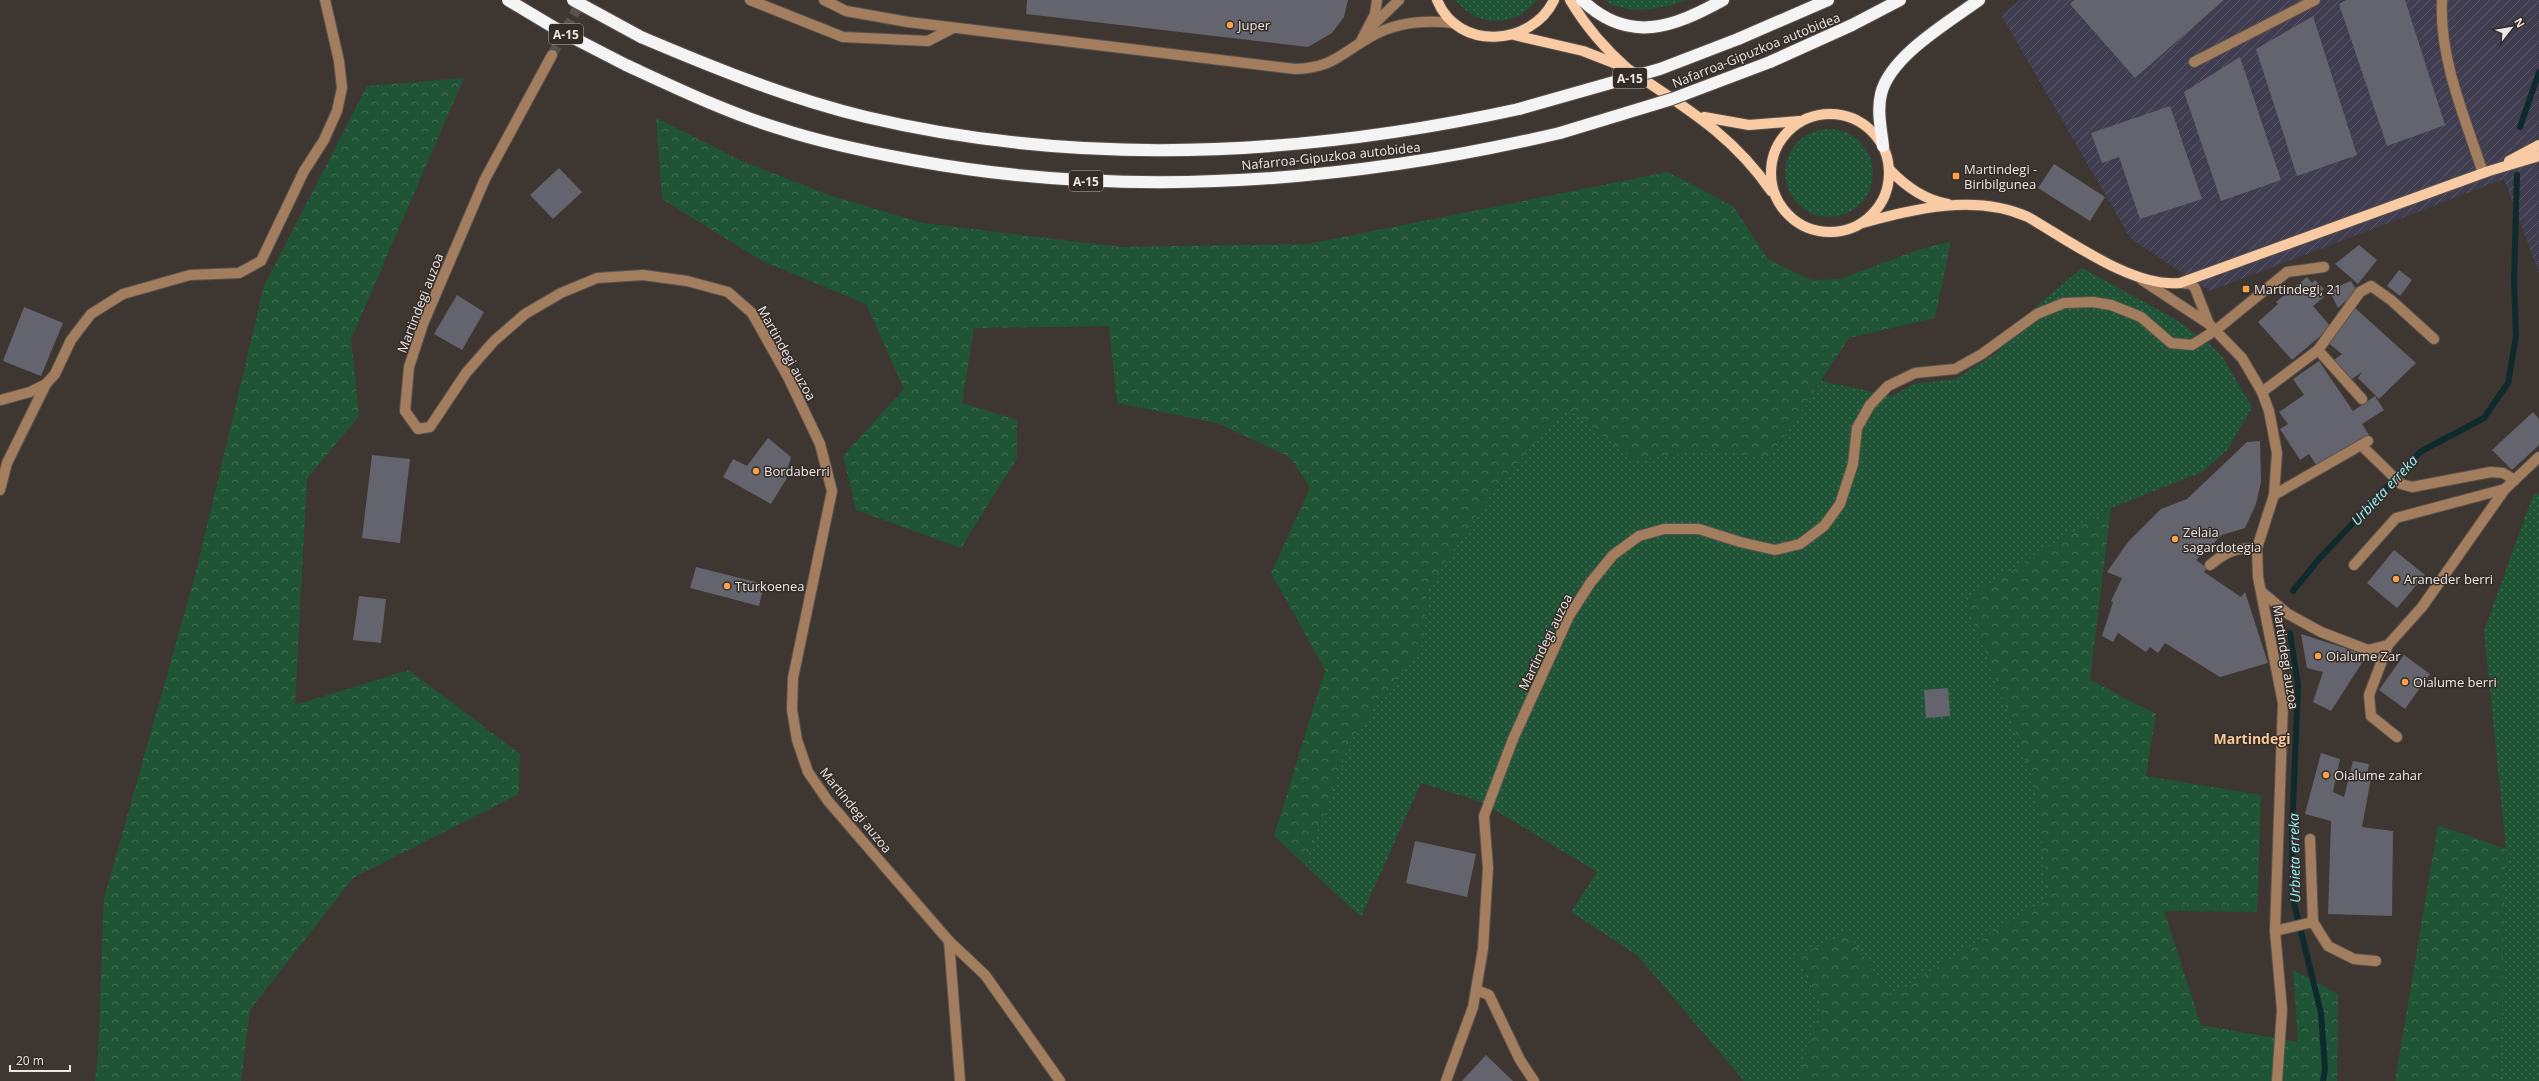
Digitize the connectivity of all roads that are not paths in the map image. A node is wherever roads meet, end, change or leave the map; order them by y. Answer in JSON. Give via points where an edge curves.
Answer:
{"nodes":[{"id":1,"x":325,"y":0,"type":"edge"},
{"id":2,"x":508,"y":0,"type":"edge"},
{"id":3,"x":573,"y":0,"type":"edge"},
{"id":4,"x":750,"y":0,"type":"edge"},
{"id":5,"x":824,"y":0,"type":"edge"},
{"id":6,"x":1377,"y":0,"type":"edge"},
{"id":7,"x":1399,"y":0,"type":"edge"},
{"id":8,"x":1437,"y":0,"type":"edge"},
{"id":9,"x":1554,"y":0,"type":"edge"},
{"id":10,"x":1570,"y":0,"type":"edge"},
{"id":11,"x":1582,"y":0,"type":"edge"},
{"id":12,"x":1723,"y":0,"type":"edge"},
{"id":13,"x":1828,"y":0,"type":"edge"},
{"id":14,"x":1900,"y":0,"type":"edge"},
{"id":15,"x":1979,"y":0,"type":"edge"},
{"id":16,"x":2315,"y":0,"type":"edge"},
{"id":17,"x":2442,"y":0,"type":"edge"},
{"id":18,"x":1454,"y":23,"type":"junction"},
{"id":19,"x":953,"y":28,"type":"junction"},
{"id":20,"x":1368,"y":29,"type":"junction"},
{"id":21,"x":1514,"y":35,"type":"junction"},
{"id":22,"x":1358,"y":44,"type":"junction"},
{"id":23,"x":552,"y":55,"type":"tunnel mouth"},
{"id":24,"x":2194,"y":62,"type":"dead end"},
{"id":25,"x":1628,"y":69,"type":"junction"},
{"id":26,"x":1696,"y":115,"type":"junction"},
{"id":27,"x":1801,"y":121,"type":"junction"},
{"id":28,"x":2539,"y":145,"type":"edge"},
{"id":29,"x":1883,"y":146,"type":"junction"},
{"id":30,"x":2539,"y":156,"type":"edge"},
{"id":31,"x":1889,"y":169,"type":"junction"},
{"id":32,"x":2486,"y":172,"type":"junction"},
{"id":33,"x":1774,"y":194,"type":"junction"},
{"id":34,"x":1958,"y":205,"type":"junction"},
{"id":35,"x":1862,"y":223,"type":"junction"},
{"id":36,"x":2324,"y":267,"type":"dead end"},
{"id":37,"x":2206,"y":275,"type":"junction"},
{"id":38,"x":2142,"y":280,"type":"junction"},
{"id":39,"x":2180,"y":284,"type":"junction"},
{"id":40,"x":2198,"y":292,"type":"junction"},
{"id":41,"x":2212,"y":327,"type":"junction"},
{"id":42,"x":2434,"y":339,"type":"dead end"},
{"id":43,"x":2318,"y":350,"type":"junction"},
{"id":44,"x":46,"y":384,"type":"junction"},
{"id":45,"x":2262,"y":392,"type":"junction"},
{"id":46,"x":2362,"y":399,"type":"dead end"},
{"id":47,"x":1,"y":400,"type":"edge"},
{"id":48,"x":2539,"y":457,"type":"edge"},
{"id":49,"x":2515,"y":480,"type":"junction"},
{"id":50,"x":2505,"y":489,"type":"junction"},
{"id":51,"x":0,"y":490,"type":"edge"},
{"id":52,"x":2274,"y":495,"type":"junction"},
{"id":53,"x":2257,"y":548,"type":"junction"},
{"id":54,"x":2210,"y":565,"type":"dead end"},
{"id":55,"x":2354,"y":565,"type":"dead end"},
{"id":56,"x":2262,"y":592,"type":"junction"},
{"id":57,"x":2388,"y":645,"type":"junction"},
{"id":58,"x":2397,"y":737,"type":"dead end"},
{"id":59,"x":2310,"y":839,"type":"dead end"},
{"id":60,"x":2311,"y":922,"type":"junction"},
{"id":61,"x":2275,"y":931,"type":"junction"},
{"id":62,"x":949,"y":941,"type":"junction"},
{"id":63,"x":2376,"y":961,"type":"dead end"},
{"id":64,"x":1476,"y":990,"type":"junction"},
{"id":65,"x":960,"y":1081,"type":"edge"},
{"id":66,"x":1060,"y":1081,"type":"edge"},
{"id":67,"x":1446,"y":1081,"type":"edge"},
{"id":68,"x":1534,"y":1081,"type":"edge"},
{"id":69,"x":2277,"y":1081,"type":"edge"}],
"edges":[{"from":1,"to":44,"type":"street","via":[[339,61],[342,88],[337,111],[261,261],[239,273],[190,275],[123,294],[91,314],[71,340],[55,374]]},
{"from":2,"to":14,"type":"highway","name":"Nafarroa-Gipuzkoa autobidea","number":"A-15","bridge":true,"via":[[560,31],[626,65],[700,98],[780,129],[846,147],[975,172],[1071,181],[1182,183],[1281,178],[1388,167],[1492,149],[1560,133],[1672,99],[1770,62]]},
{"from":3,"to":13,"type":"highway","name":"Nafarroa-Gipuzkoa autobidea","number":"A-15","bridge":true,"via":[[641,37],[716,69],[866,117],[979,138],[1075,149],[1174,151],[1278,147],[1385,135],[1519,109],[1660,68],[1738,39]]},
{"from":4,"to":19,"type":"street","via":[[843,36],[928,41]]},
{"from":5,"to":19,"type":"street","via":[[846,11]]},
{"from":6,"to":20,"type":"street","via":[[1375,14]]},
{"from":7,"to":20,"type":"street"},
{"from":8,"to":18,"type":"main road"},
{"from":9,"to":21,"type":"main road","via":[[1540,20]]},
{"from":10,"to":25,"type":"main road","via":[[1600,43]]},
{"from":11,"to":12,"type":"highway","via":[[1601,15],[1615,21],[1647,27],[1679,22]]},
{"from":15,"to":29,"type":"highway","via":[[1916,46],[1890,74],[1881,94],[1879,115]]},
{"from":16,"to":24,"type":"street"},
{"from":17,"to":32,"type":"street","via":[[2441,26],[2446,55]]},
{"from":18,"to":21,"type":"main road","via":[[1465,30],[1489,37]]},
{"from":18,"to":22,"type":"street","via":[[1428,21],[1404,24],[1375,34]]},
{"from":19,"to":22,"type":"street","via":[[1295,69],[1312,69],[1331,63]]},
{"from":20,"to":22,"type":"street"},
{"from":21,"to":25,"type":"main road","via":[[1582,51]]},
{"from":23,"to":62,"type":"street","name":"Martindegi auzoa","via":[[485,179],[423,324],[409,367],[405,411],[418,429],[430,426],[466,372],[494,341],[531,311],[561,293],[597,278],[643,275],[686,281],[728,292],[752,313],[788,377],[820,444],[832,491],[792,678],[792,710],[797,740],[808,772],[828,801]]},
{"from":25,"to":26,"type":"main road"},
{"from":26,"to":27,"type":"main road","via":[[1749,124]]},
{"from":26,"to":33,"type":"main road","via":[[1740,151]]},
{"from":27,"to":29,"type":"main road","via":[[1819,114],[1844,116],[1856,120],[1871,131]]},
{"from":27,"to":33,"type":"main road","via":[[1788,131],[1778,144],[1771,160],[1770,176]]},
{"from":28,"to":32,"type":"main road"},
{"from":29,"to":31,"type":"main road"},
{"from":30,"to":32,"type":"main road"},
{"from":31,"to":34,"type":"main road","via":[[1903,183],[1920,194]]},
{"from":31,"to":35,"type":"main road","via":[[1888,185],[1883,200],[1874,213]]},
{"from":32,"to":37,"type":"main road"},
{"from":33,"to":35,"type":"main road","via":[[1795,222],[1811,230],[1845,231]]},
{"from":34,"to":35,"type":"main road"},
{"from":34,"to":38,"type":"main road","via":[[1993,206],[2012,210]]},
{"from":36,"to":41,"type":"street","via":[[2287,272]]},
{"from":37,"to":39,"type":"main road"},
{"from":37,"to":40,"type":"street","via":[[2199,282]]},
{"from":38,"to":39,"type":"main road"},
{"from":38,"to":41,"type":"street","name":"Martindegi auzoa"},
{"from":39,"to":40,"type":"street","via":[[2191,284]]},
{"from":40,"to":41,"type":"street","name":"Martindegi auzoa"},
{"from":41,"to":45,"type":"street","name":"Martindegi auzoa","via":[[2242,358]]},
{"from":41,"to":64,"type":"street","name":"Martindegi auzoa","via":[[2192,345],[2171,343],[2141,317],[2111,305],[2093,302],[2064,303],[2037,314],[1982,354],[1955,369],[1915,373],[1888,386],[1870,404],[1857,428],[1853,464],[1840,504],[1824,526],[1800,544],[1775,550],[1698,529],[1664,529],[1639,536],[1613,555],[1591,582],[1569,616],[1513,739],[1484,816],[1488,868]]},
{"from":42,"to":43,"type":"street","via":[[2391,300],[2371,286],[2360,292]]},
{"from":43,"to":45,"type":"street"},
{"from":43,"to":46,"type":"street"},
{"from":44,"to":47,"type":"street","via":[[30,392]]},
{"from":44,"to":51,"type":"street","via":[[7,464]]},
{"from":45,"to":52,"type":"street","name":"Martindegi auzoa","via":[[2269,411],[2277,453]]},
{"from":48,"to":49,"type":"street"},
{"from":49,"to":50,"type":"street"},
{"from":49,"to":52,"type":"street","via":[[2503,473],[2491,472],[2412,487],[2401,484],[2364,443]]},
{"from":50,"to":55,"type":"street","via":[[2396,518]]},
{"from":50,"to":57,"type":"street","via":[[2422,607]]},
{"from":52,"to":53,"type":"street","name":"Martindegi auzoa"},
{"from":53,"to":54,"type":"street","via":[[2240,548],[2225,552]]},
{"from":53,"to":56,"type":"street","name":"Martindegi auzoa","via":[[2258,577]]},
{"from":56,"to":57,"type":"street","via":[[2288,614],[2321,632],[2368,650]]},
{"from":56,"to":61,"type":"street","name":"Martindegi auzoa","via":[[2283,703]]},
{"from":57,"to":58,"type":"street","via":[[2369,695],[2371,716]]},
{"from":59,"to":60,"type":"street"},
{"from":60,"to":61,"type":"street"},
{"from":60,"to":63,"type":"street","via":[[2328,946],[2354,959]]},
{"from":61,"to":69,"type":"street","name":"Martindegi auzoa","via":[[2282,1010]]},
{"from":62,"to":65,"type":"street"},
{"from":62,"to":66,"type":"street","name":"Martindegi auzoa","via":[[984,975]]},
{"from":64,"to":67,"type":"street","name":"Martindegi auzoa","via":[[1473,1007]]},
{"from":64,"to":68,"type":"street","via":[[1489,995],[1520,1060]]}]}
